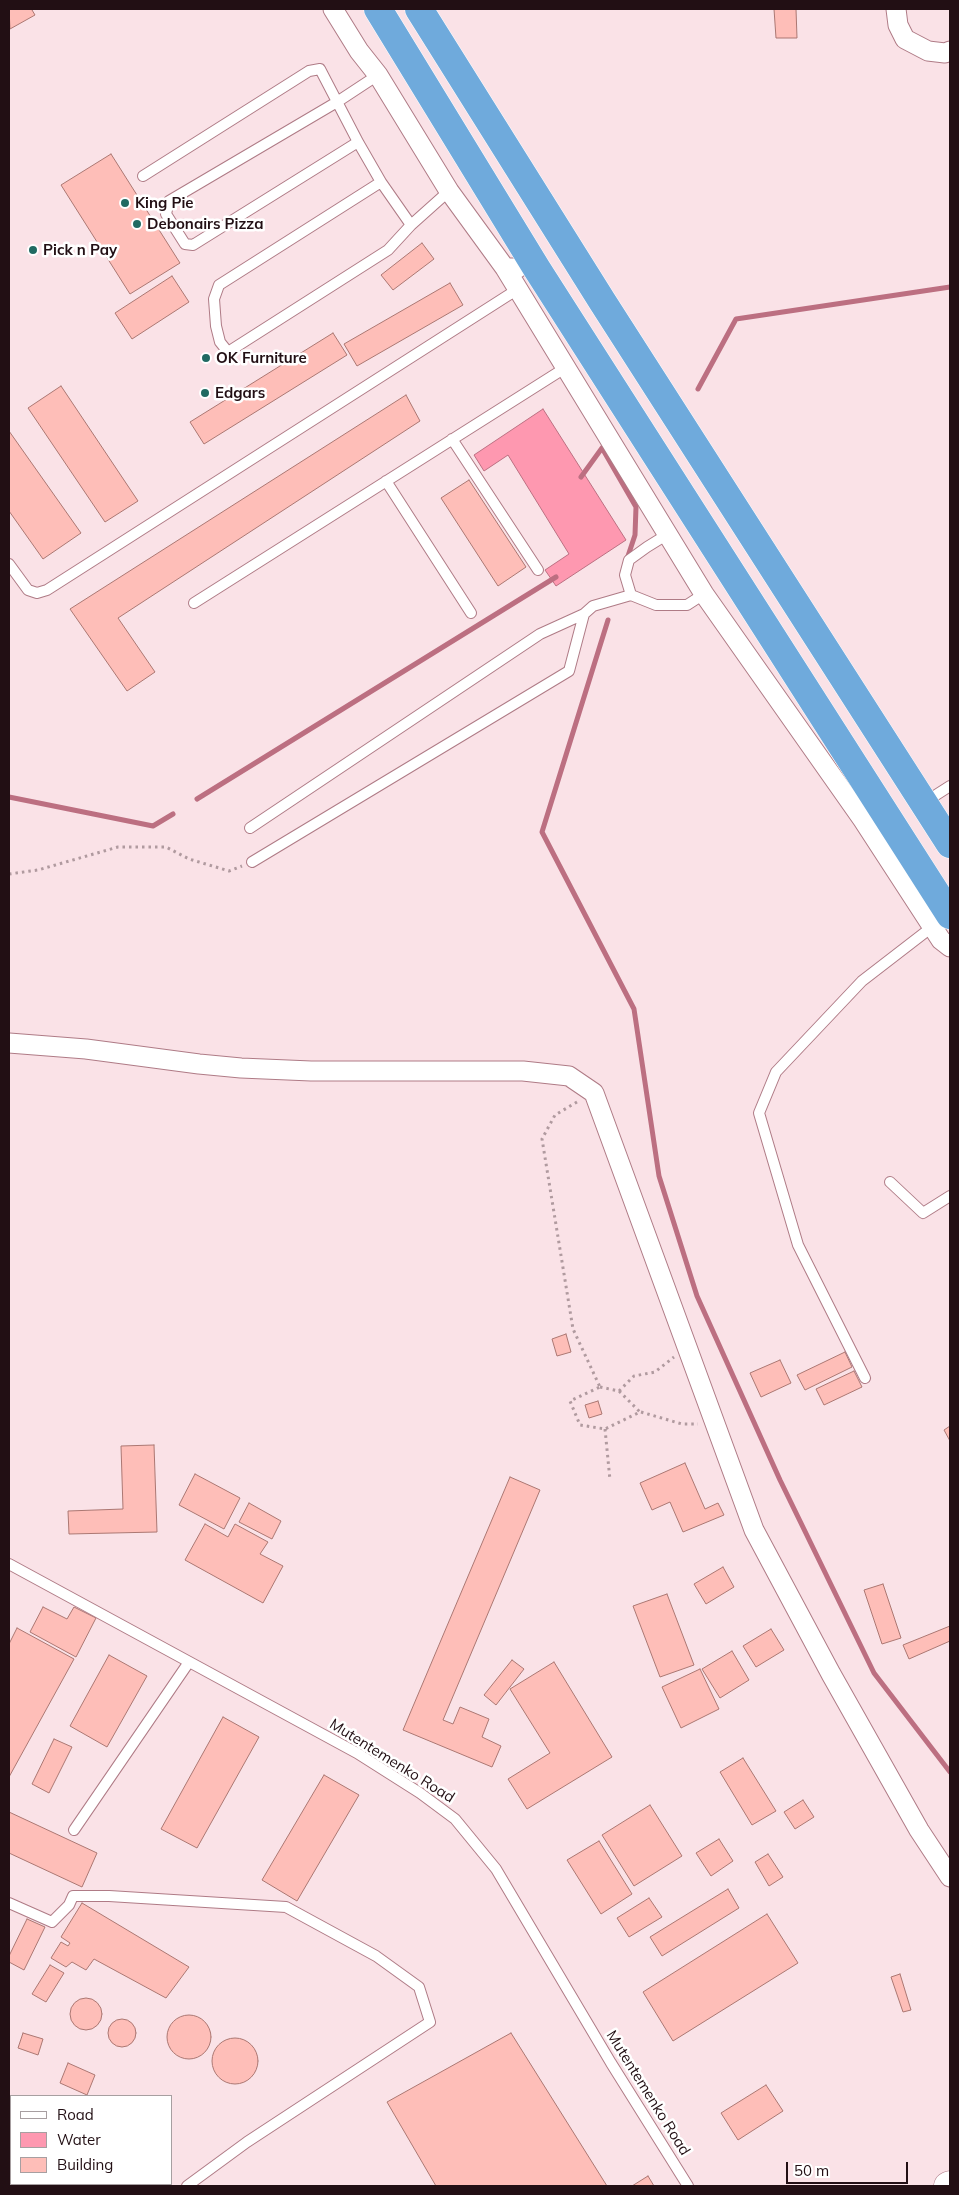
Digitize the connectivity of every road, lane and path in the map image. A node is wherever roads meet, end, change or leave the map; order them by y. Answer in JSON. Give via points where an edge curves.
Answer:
{"nodes":[{"id":1,"x":333,"y":9,"type":"edge"},
{"id":2,"x":378,"y":9,"type":"edge"},
{"id":3,"x":419,"y":9,"type":"edge"},
{"id":4,"x":896,"y":9,"type":"edge"},
{"id":5,"x":950,"y":51,"type":"edge"},
{"id":6,"x":378,"y":75,"type":"junction"},
{"id":7,"x":337,"y":102,"type":"junction"},
{"id":8,"x":358,"y":142,"type":"junction"},
{"id":9,"x":143,"y":176,"type":"dead end"},
{"id":10,"x":381,"y":182,"type":"junction"},
{"id":11,"x":449,"y":191,"type":"junction"},
{"id":12,"x":411,"y":225,"type":"junction"},
{"id":13,"x":505,"y":268,"type":"junction"},
{"id":14,"x":537,"y":269,"type":"junction"},
{"id":15,"x":518,"y":289,"type":"junction"},
{"id":16,"x":565,"y":368,"type":"junction"},
{"id":17,"x":452,"y":440,"type":"junction"},
{"id":18,"x":386,"y":481,"type":"junction"},
{"id":19,"x":668,"y":534,"type":"junction"},
{"id":20,"x":9,"y":564,"type":"edge"},
{"id":21,"x":538,"y":570,"type":"dead end"},
{"id":22,"x":704,"y":594,"type":"junction"},
{"id":23,"x":631,"y":595,"type":"junction"},
{"id":24,"x":194,"y":603,"type":"dead end"},
{"id":25,"x":471,"y":613,"type":"dead end"},
{"id":26,"x":584,"y":614,"type":"junction"},
{"id":27,"x":950,"y":786,"type":"edge"},
{"id":28,"x":924,"y":803,"type":"junction"},
{"id":29,"x":250,"y":828,"type":"dead end"},
{"id":30,"x":950,"y":844,"type":"edge"},
{"id":31,"x":252,"y":862,"type":"joint"},
{"id":32,"x":9,"y":874,"type":"edge"},
{"id":33,"x":941,"y":921,"type":"edge"},
{"id":34,"x":950,"y":947,"type":"edge"},
{"id":35,"x":9,"y":1043,"type":"edge"},
{"id":36,"x":594,"y":1093,"type":"junction"},
{"id":37,"x":890,"y":1182,"type":"dead end"},
{"id":38,"x":950,"y":1196,"type":"edge"},
{"id":39,"x":685,"y":1346,"type":"junction"},
{"id":40,"x":865,"y":1378,"type":"dead end"},
{"id":41,"x":600,"y":1387,"type":"junction"},
{"id":42,"x":619,"y":1391,"type":"junction"},
{"id":43,"x":640,"y":1412,"type":"junction"},
{"id":44,"x":716,"y":1424,"type":"junction"},
{"id":45,"x":605,"y":1429,"type":"junction"},
{"id":46,"x":610,"y":1480,"type":"dead end"},
{"id":47,"x":9,"y":1564,"type":"edge"},
{"id":48,"x":189,"y":1662,"type":"junction"},
{"id":49,"x":74,"y":1830,"type":"dead end"},
{"id":50,"x":950,"y":1877,"type":"edge"},
{"id":51,"x":9,"y":1902,"type":"edge"},
{"id":52,"x":187,"y":2186,"type":"edge"},
{"id":53,"x":688,"y":2186,"type":"edge"}],
"edges":[{"from":1,"to":6,"type":"street"},
{"from":2,"to":14,"type":"highway"},
{"from":3,"to":28,"type":"highway"},
{"from":4,"to":5,"type":"street","via":[[898,25],[905,39],[928,51]]},
{"from":6,"to":7,"type":"lane"},
{"from":6,"to":11,"type":"street"},
{"from":7,"to":8,"type":"lane"},
{"from":7,"to":8,"type":"lane","via":[[169,201],[166,214],[185,244],[193,245]]},
{"from":7,"to":9,"type":"lane","via":[[320,69],[309,71]]},
{"from":8,"to":10,"type":"lane"},
{"from":10,"to":12,"type":"lane"},
{"from":10,"to":12,"type":"lane","via":[[218,285],[214,299],[220,342],[228,352],[388,250]]},
{"from":11,"to":12,"type":"lane"},
{"from":11,"to":13,"type":"street"},
{"from":13,"to":14,"type":"street"},
{"from":13,"to":15,"type":"street"},
{"from":14,"to":33,"type":"highway"},
{"from":15,"to":16,"type":"street"},
{"from":15,"to":20,"type":"lane","via":[[46,590],[37,593],[28,590]]},
{"from":16,"to":17,"type":"lane"},
{"from":16,"to":19,"type":"street"},
{"from":17,"to":18,"type":"lane"},
{"from":17,"to":21,"type":"lane"},
{"from":18,"to":24,"type":"lane"},
{"from":18,"to":25,"type":"lane"},
{"from":19,"to":22,"type":"street"},
{"from":19,"to":23,"type":"lane","via":[[629,560],[625,576]]},
{"from":22,"to":23,"type":"lane","via":[[688,606],[656,606]]},
{"from":22,"to":33,"type":"street","via":[[863,820]]},
{"from":23,"to":26,"type":"lane","via":[[593,606]]},
{"from":26,"to":29,"type":"lane","via":[[540,634]]},
{"from":26,"to":31,"type":"lane","via":[[569,671]]},
{"from":27,"to":28,"type":"lane"},
{"from":28,"to":30,"type":"highway"},
{"from":31,"to":32,"type":"path","via":[[229,871],[189,859],[166,847],[118,848],[38,870]]},
{"from":33,"to":34,"type":"street","via":[[941,940]]},
{"from":33,"to":40,"type":"lane","via":[[862,980],[776,1072],[759,1113],[798,1245]]},
{"from":35,"to":36,"type":"street","via":[[241,1068],[523,1071],[569,1076]]},
{"from":36,"to":39,"type":"street"},
{"from":36,"to":41,"type":"path","via":[[555,1115],[542,1139],[573,1328]]},
{"from":37,"to":38,"type":"lane","via":[[923,1212]]},
{"from":39,"to":42,"type":"path","via":[[655,1372],[634,1376]]},
{"from":39,"to":44,"type":"street"},
{"from":41,"to":42,"type":"path"},
{"from":41,"to":45,"type":"path","via":[[570,1401],[580,1425]]},
{"from":42,"to":43,"type":"path"},
{"from":43,"to":44,"type":"path","via":[[682,1424]]},
{"from":43,"to":45,"type":"path"},
{"from":44,"to":50,"type":"street","via":[[754,1530],[919,1830]]},
{"from":45,"to":46,"type":"path"},
{"from":47,"to":48,"type":"lane","name":"Mutentemenko Road"},
{"from":48,"to":49,"type":"lane"},
{"from":48,"to":53,"type":"lane","name":"Mutentemenko Road","via":[[357,1753],[455,1819],[496,1868]]},
{"from":51,"to":52,"type":"lane","via":[[52,1922],[69,1905],[73,1896],[286,1907],[376,1956],[419,1987],[430,2022],[255,2137]]}]}
